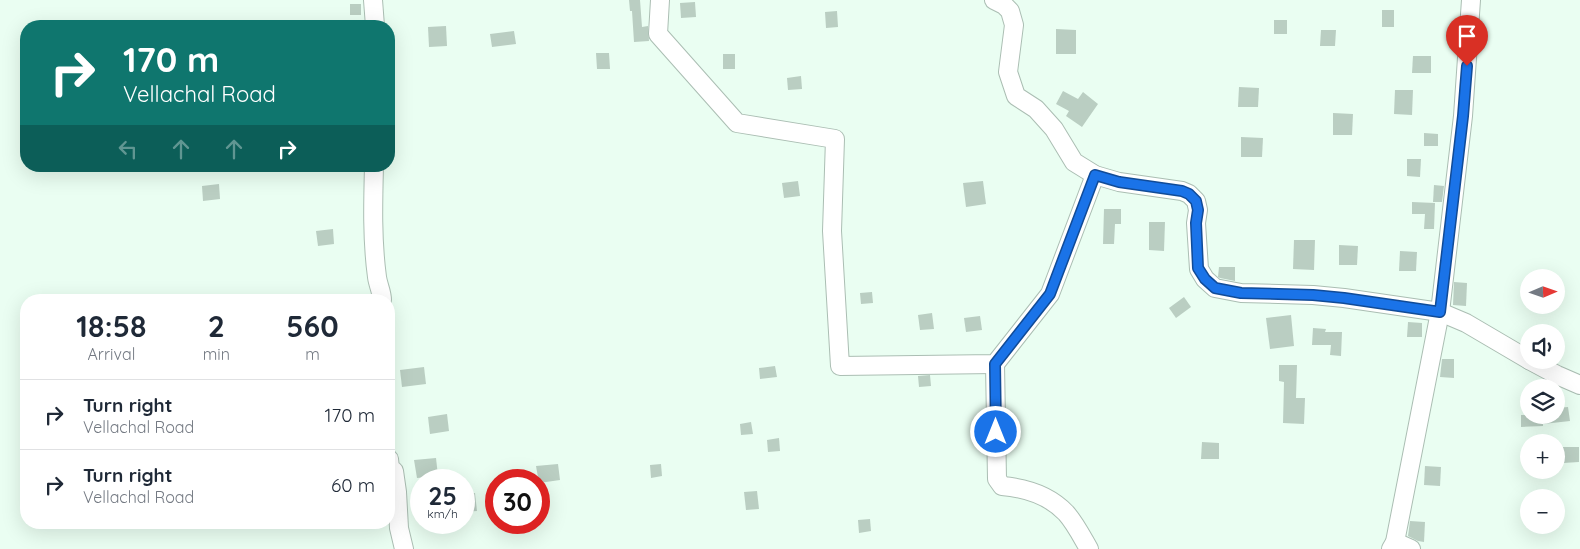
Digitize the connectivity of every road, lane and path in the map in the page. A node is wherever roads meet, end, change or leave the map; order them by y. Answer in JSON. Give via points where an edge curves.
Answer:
{"nodes":[{"id":1,"x":373,"y":0,"type":"edge"},
{"id":2,"x":660,"y":0,"type":"edge"},
{"id":3,"x":994,"y":0,"type":"edge"},
{"id":4,"x":1471,"y":0,"type":"edge"},
{"id":5,"x":375,"y":20,"type":"edge"},
{"id":6,"x":374,"y":172,"type":"edge"},
{"id":7,"x":1095,"y":175,"type":"junction"},
{"id":8,"x":382,"y":294,"type":"edge"},
{"id":9,"x":1440,"y":312,"type":"junction"},
{"id":10,"x":1520,"y":355,"type":"edge"},
{"id":11,"x":995,"y":364,"type":"junction"},
{"id":12,"x":1545,"y":369,"type":"edge"},
{"id":13,"x":1580,"y":385,"type":"edge"},
{"id":14,"x":395,"y":478,"type":"edge"},
{"id":15,"x":1393,"y":546,"type":"edge"},
{"id":16,"x":404,"y":549,"type":"edge"},
{"id":17,"x":1089,"y":549,"type":"edge"},
{"id":18,"x":1411,"y":549,"type":"edge"}],
"edges":[{"from":1,"to":5,"type":"street"},
{"from":2,"to":11,"type":"street","via":[[658,34],[737,123],[835,139],[832,231],[840,366]]},
{"from":3,"to":7,"type":"street","via":[[1010,11],[1014,25],[1008,72],[1016,96],[1036,109],[1054,129],[1074,162]]},
{"from":4,"to":9,"type":"street","via":[[1463,116]]},
{"from":6,"to":8,"type":"street","via":[[374,237],[377,279]]},
{"from":7,"to":9,"type":"street","via":[[1189,194],[1196,201],[1198,210],[1198,268],[1215,288],[1241,293],[1344,298]]},
{"from":7,"to":11,"type":"street","via":[[1050,294]]},
{"from":9,"to":10,"type":"street","via":[[1466,323]]},
{"from":9,"to":15,"type":"street"},
{"from":11,"to":17,"type":"street","via":[[997,479],[1002,486],[1028,490],[1066,513]]},
{"from":12,"to":13,"type":"street"},
{"from":14,"to":16,"type":"street"},
{"from":15,"to":18,"type":"street"}]}
